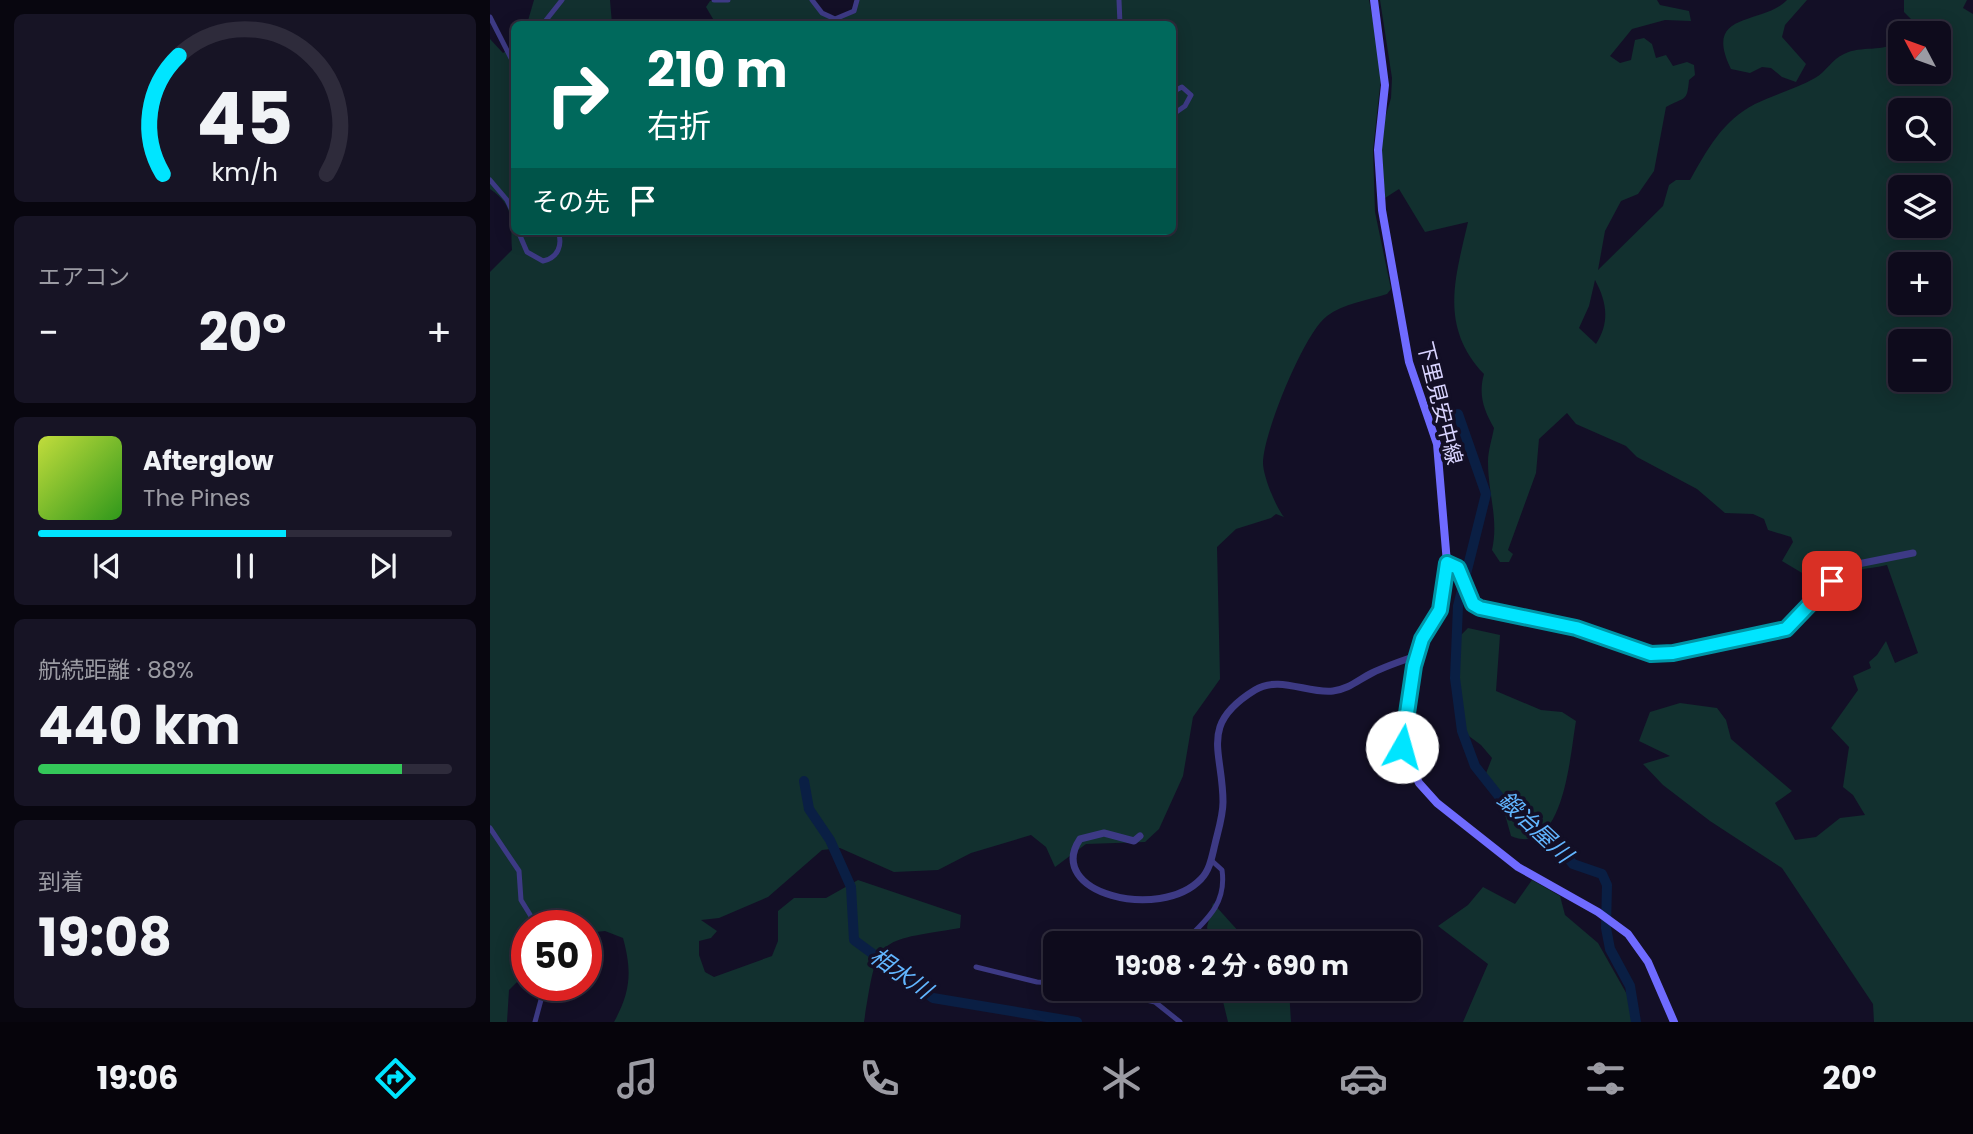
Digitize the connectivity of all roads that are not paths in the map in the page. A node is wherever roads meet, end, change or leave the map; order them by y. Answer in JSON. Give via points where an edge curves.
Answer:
{"nodes":[{"id":1,"x":562,"y":0,"type":"edge"},
{"id":2,"x":714,"y":0,"type":"edge"},
{"id":3,"x":728,"y":0,"type":"edge"},
{"id":4,"x":812,"y":0,"type":"edge"},
{"id":5,"x":857,"y":0,"type":"edge"},
{"id":6,"x":1119,"y":0,"type":"edge"},
{"id":7,"x":1374,"y":0,"type":"edge"},
{"id":8,"x":490,"y":18,"type":"edge"},
{"id":9,"x":545,"y":21,"type":"edge"},
{"id":10,"x":1120,"y":21,"type":"edge"},
{"id":11,"x":511,"y":58,"type":"edge"},
{"id":12,"x":1176,"y":90,"type":"edge"},
{"id":13,"x":1176,"y":112,"type":"edge"},
{"id":14,"x":490,"y":180,"type":"edge"},
{"id":15,"x":511,"y":208,"type":"edge"},
{"id":16,"x":520,"y":235,"type":"edge"},
{"id":17,"x":559,"y":235,"type":"edge"},
{"id":18,"x":1913,"y":554,"type":"dead end"},
{"id":19,"x":1447,"y":563,"type":"junction"},
{"id":20,"x":1416,"y":656,"type":"junction"},
{"id":21,"x":490,"y":828,"type":"edge"},
{"id":22,"x":1140,"y":836,"type":"dead end"},
{"id":23,"x":1211,"y":860,"type":"junction"},
{"id":24,"x":528,"y":910,"type":"edge"},
{"id":25,"x":1196,"y":931,"type":"edge"},
{"id":26,"x":976,"y":967,"type":"dead end"},
{"id":27,"x":1043,"y":982,"type":"edge"},
{"id":28,"x":541,"y":1001,"type":"edge"},
{"id":29,"x":1151,"y":1001,"type":"edge"},
{"id":30,"x":1155,"y":1002,"type":"joint"},
{"id":31,"x":535,"y":1022,"type":"edge"},
{"id":32,"x":1180,"y":1022,"type":"edge"},
{"id":33,"x":1674,"y":1022,"type":"edge"}],
"edges":[{"from":1,"to":9,"type":"street"},
{"from":2,"to":3,"type":"street"},
{"from":4,"to":5,"type":"street","via":[[822,13],[835,19],[854,11]]},
{"from":6,"to":10,"type":"street"},
{"from":7,"to":19,"type":"main road","name":"下里見安中線","via":[[1385,85],[1378,150],[1382,210],[1409,362],[1437,444]]},
{"from":8,"to":11,"type":"street"},
{"from":12,"to":13,"type":"street","via":[[1182,87],[1191,95]]},
{"from":14,"to":15,"type":"street"},
{"from":16,"to":17,"type":"street","via":[[527,252],[543,261],[556,255]]},
{"from":18,"to":19,"type":"street","via":[[1858,564],[1786,629],[1651,654],[1576,628],[1480,608],[1473,604],[1458,568]]},
{"from":19,"to":20,"type":"main road","name":"下里見安中線","via":[[1440,610]]},
{"from":20,"to":23,"type":"street","via":[[1369,674],[1346,689],[1270,684],[1238,703],[1219,729],[1216,742],[1223,804]]},
{"from":20,"to":33,"type":"main road","name":"下里見安中線","via":[[1402,747],[1419,783],[1437,803],[1518,867],[1613,921],[1642,951]]},
{"from":21,"to":24,"type":"street","via":[[519,871]]},
{"from":22,"to":23,"type":"street","via":[[1134,841],[1104,833],[1080,839],[1071,862],[1075,873],[1114,896],[1137,902],[1159,900],[1200,880]]},
{"from":23,"to":25,"type":"street","via":[[1222,870],[1222,896]]},
{"from":26,"to":27,"type":"street"},
{"from":28,"to":31,"type":"street"},
{"from":29,"to":30,"type":"street"},
{"from":30,"to":32,"type":"street"}]}
